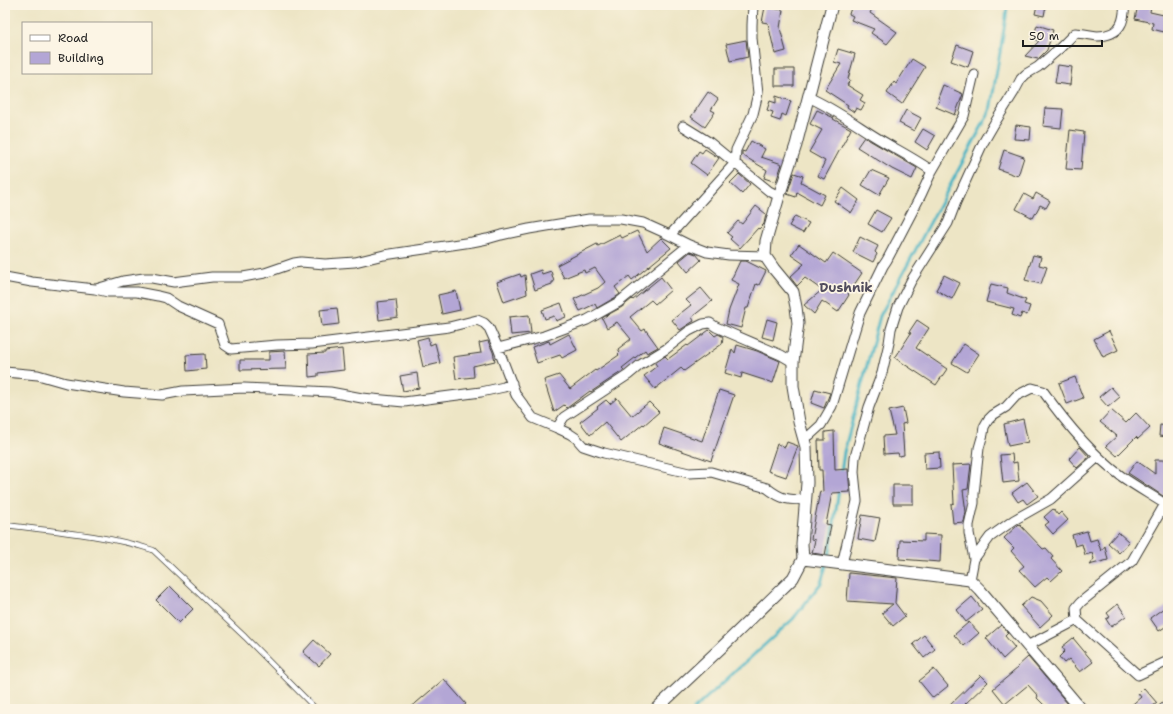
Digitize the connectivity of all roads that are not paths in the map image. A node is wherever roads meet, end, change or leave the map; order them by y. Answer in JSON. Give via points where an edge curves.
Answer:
{"nodes":[{"id":1,"x":753,"y":5,"type":"edge"},
{"id":2,"x":832,"y":5,"type":"edge"},
{"id":3,"x":1125,"y":5,"type":"edge"},
{"id":4,"x":974,"y":74,"type":"dead end"},
{"id":5,"x":808,"y":97,"type":"junction"},
{"id":6,"x":683,"y":126,"type":"dead end"},
{"id":7,"x":735,"y":163,"type":"junction"},
{"id":8,"x":932,"y":171,"type":"junction"},
{"id":9,"x":779,"y":196,"type":"junction"},
{"id":10,"x":670,"y":235,"type":"junction"},
{"id":11,"x":689,"y":245,"type":"junction"},
{"id":12,"x":764,"y":256,"type":"junction"},
{"id":13,"x":5,"y":277,"type":"edge"},
{"id":14,"x":95,"y":289,"type":"junction"},
{"id":15,"x":498,"y":348,"type":"junction"},
{"id":16,"x":793,"y":362,"type":"junction"},
{"id":17,"x":5,"y":372,"type":"edge"},
{"id":18,"x":512,"y":383,"type":"junction"},
{"id":19,"x":557,"y":428,"type":"junction"},
{"id":20,"x":804,"y":437,"type":"junction"},
{"id":21,"x":1098,"y":457,"type":"junction"},
{"id":22,"x":806,"y":499,"type":"junction"},
{"id":23,"x":5,"y":525,"type":"edge"},
{"id":24,"x":803,"y":559,"type":"junction"},
{"id":25,"x":974,"y":559,"type":"junction"},
{"id":26,"x":838,"y":564,"type":"junction"},
{"id":27,"x":970,"y":580,"type":"junction"},
{"id":28,"x":1077,"y":620,"type":"junction"},
{"id":29,"x":1027,"y":646,"type":"junction"},
{"id":30,"x":1168,"y":661,"type":"edge"},
{"id":31,"x":1168,"y":705,"type":"edge"},
{"id":32,"x":316,"y":709,"type":"edge"},
{"id":33,"x":656,"y":709,"type":"edge"},
{"id":34,"x":1081,"y":709,"type":"edge"},
{"id":35,"x":1163,"y":709,"type":"edge"}],
"edges":[{"from":1,"to":7,"type":"street","via":[[752,38],[758,93],[753,114],[736,150]]},
{"from":2,"to":5,"type":"street"},
{"from":3,"to":26,"type":"street","via":[[1121,24],[1111,34],[1097,36],[1075,33],[1021,79],[983,143],[948,223],[904,294],[893,320],[882,373],[855,457],[857,501]]},
{"from":4,"to":8,"type":"street","via":[[964,116]]},
{"from":5,"to":8,"type":"street","via":[[822,103]]},
{"from":5,"to":9,"type":"street"},
{"from":6,"to":7,"type":"street","via":[[709,142]]},
{"from":7,"to":9,"type":"street"},
{"from":7,"to":10,"type":"street"},
{"from":8,"to":20,"type":"street","via":[[860,313],[832,406],[821,425]]},
{"from":9,"to":12,"type":"street"},
{"from":10,"to":11,"type":"street"},
{"from":10,"to":14,"type":"street","via":[[643,223],[621,219],[589,219],[355,262],[301,262],[243,277],[212,277],[174,282],[144,278]]},
{"from":11,"to":12,"type":"street","via":[[715,254]]},
{"from":11,"to":15,"type":"street","via":[[612,306],[586,320],[544,336]]},
{"from":12,"to":16,"type":"street","via":[[793,292],[798,323]]},
{"from":13,"to":14,"type":"street"},
{"from":14,"to":15,"type":"street","via":[[115,293],[136,292],[166,298],[218,324],[225,345],[231,349],[312,344],[449,327],[477,320],[489,328]]},
{"from":15,"to":18,"type":"street"},
{"from":16,"to":19,"type":"street","via":[[710,323],[703,324],[564,417]]},
{"from":16,"to":20,"type":"street","via":[[793,386]]},
{"from":17,"to":18,"type":"street","via":[[38,375],[66,383],[124,392],[162,395],[183,391],[244,388],[330,392],[404,402],[481,392]]},
{"from":18,"to":19,"type":"street","via":[[516,395],[533,418]]},
{"from":19,"to":22,"type":"street","via":[[576,438],[584,446],[604,453],[689,473],[711,472],[767,488],[773,493],[793,500]]},
{"from":20,"to":22,"type":"street"},
{"from":21,"to":25,"type":"street","via":[[1051,499],[990,537]]},
{"from":21,"to":25,"type":"street","via":[[1066,423],[1043,391],[1032,388],[1016,396],[1006,407],[993,415],[984,427],[979,448],[969,533]]},
{"from":21,"to":28,"type":"street","via":[[1121,476],[1165,504],[1132,561],[1081,602],[1076,608]]},
{"from":22,"to":24,"type":"street"},
{"from":23,"to":32,"type":"lane","via":[[96,537],[153,550],[246,637]]},
{"from":24,"to":26,"type":"street"},
{"from":24,"to":33,"type":"street","via":[[793,578]]},
{"from":25,"to":27,"type":"street"},
{"from":26,"to":27,"type":"street"},
{"from":27,"to":29,"type":"street"},
{"from":28,"to":29,"type":"street"},
{"from":28,"to":30,"type":"street","via":[[1138,675]]},
{"from":29,"to":34,"type":"street"},
{"from":31,"to":35,"type":"street"}]}
